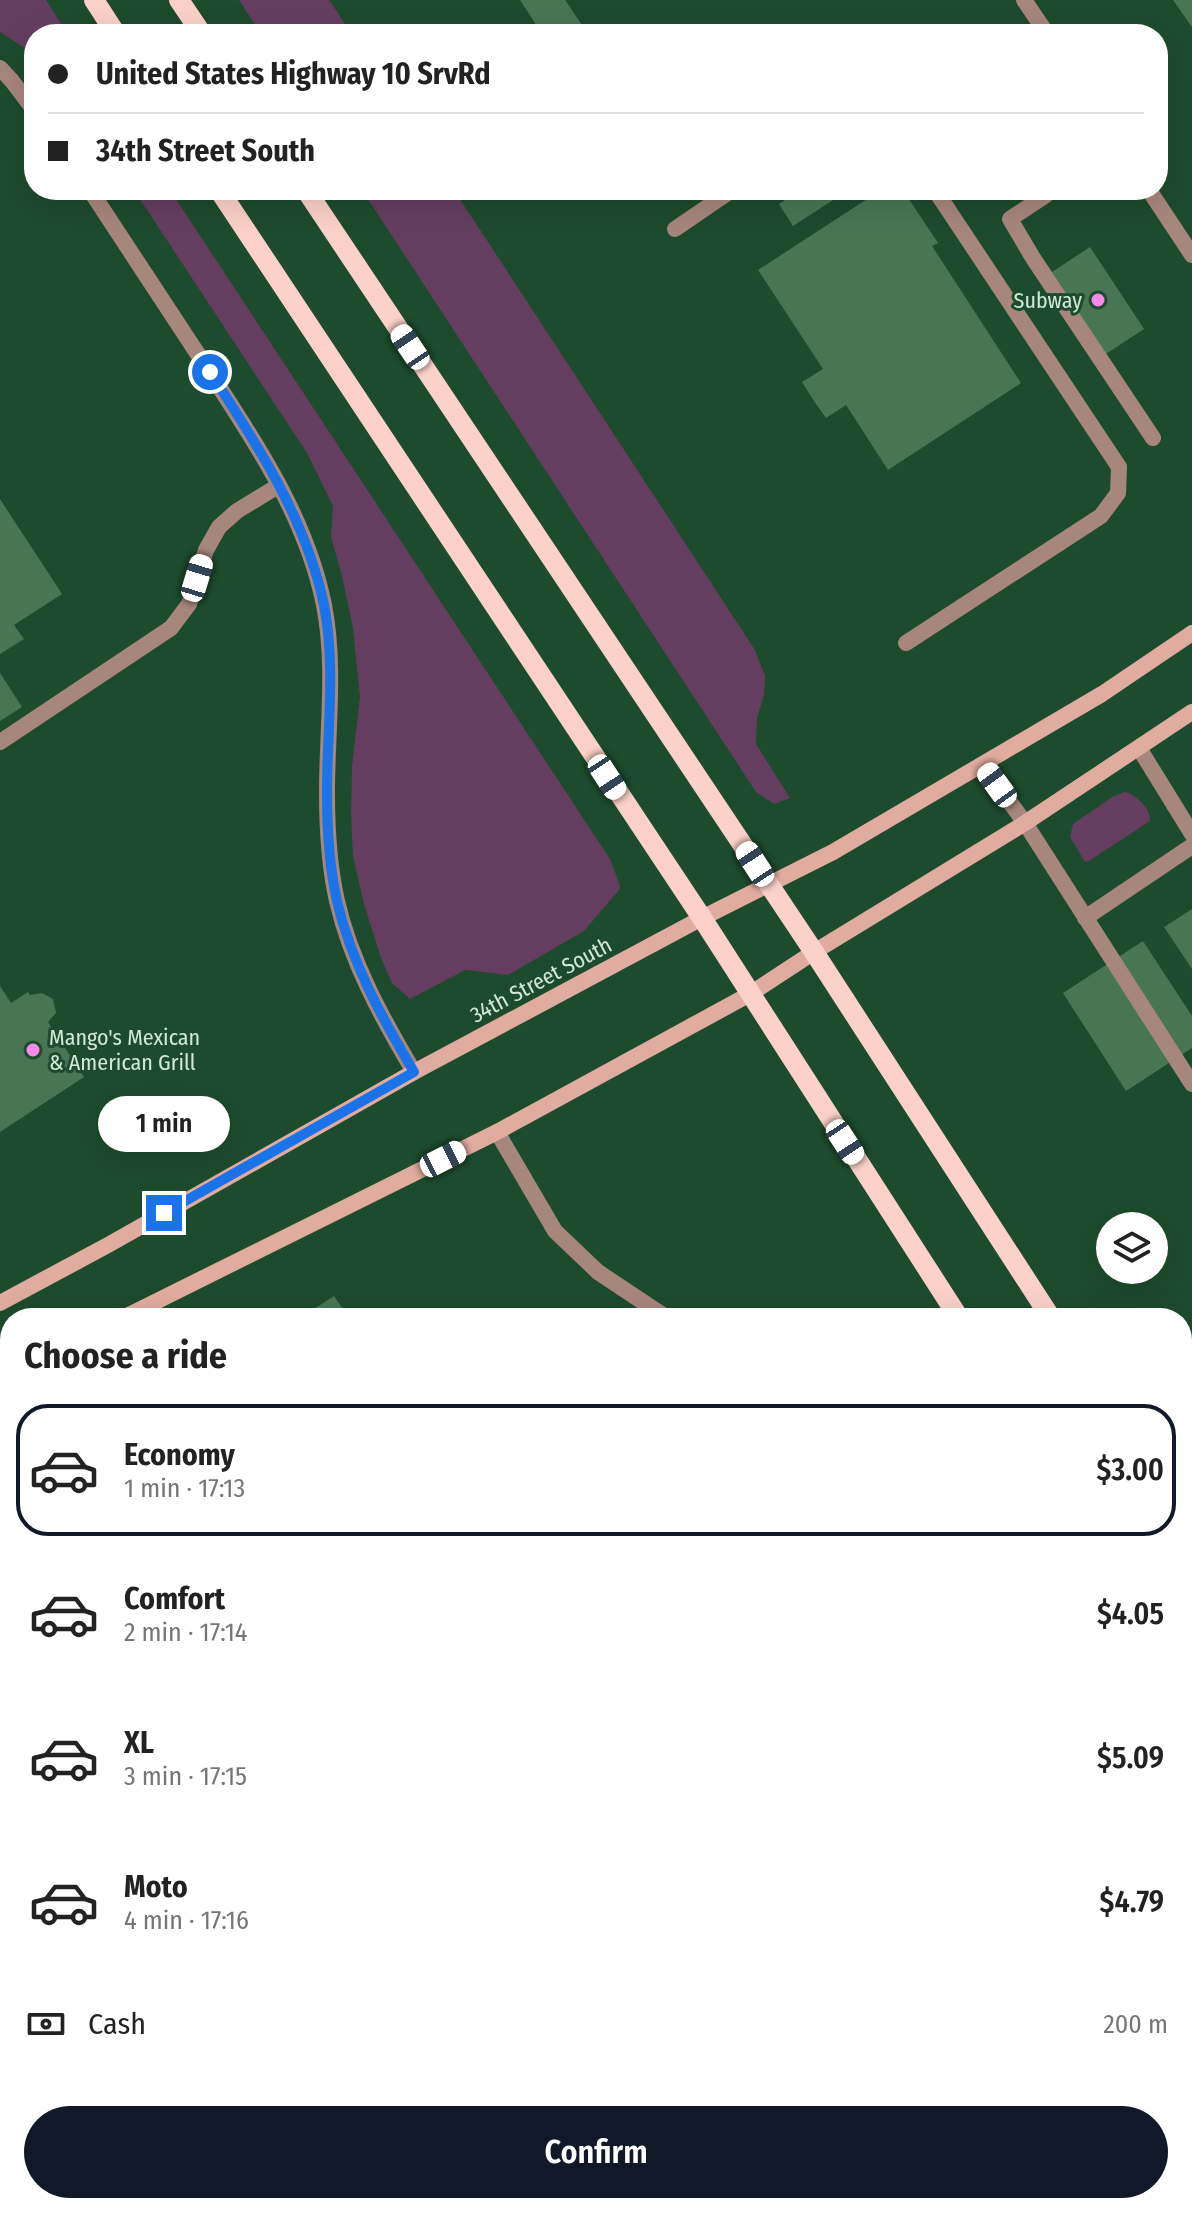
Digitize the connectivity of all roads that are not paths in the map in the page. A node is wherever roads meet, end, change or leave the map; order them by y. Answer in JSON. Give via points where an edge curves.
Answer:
{"nodes":[{"id":1,"x":94,"y":0,"type":"edge"},
{"id":2,"x":179,"y":0,"type":"edge"},
{"id":3,"x":1024,"y":0,"type":"edge"},
{"id":4,"x":110,"y":24,"type":"edge"},
{"id":5,"x":195,"y":24,"type":"edge"},
{"id":6,"x":1040,"y":24,"type":"edge"},
{"id":7,"x":0,"y":68,"type":"edge"},
{"id":8,"x":24,"y":97,"type":"edge"},
{"id":9,"x":97,"y":200,"type":"edge"},
{"id":10,"x":226,"y":200,"type":"edge"},
{"id":11,"x":313,"y":200,"type":"edge"},
{"id":12,"x":717,"y":200,"type":"edge"},
{"id":13,"x":942,"y":200,"type":"edge"},
{"id":14,"x":1038,"y":200,"type":"edge"},
{"id":15,"x":1156,"y":200,"type":"edge"},
{"id":16,"x":675,"y":229,"type":"dead end"},
{"id":17,"x":1192,"y":255,"type":"edge"},
{"id":18,"x":1153,"y":438,"type":"dead end"},
{"id":19,"x":278,"y":486,"type":"junction"},
{"id":20,"x":1192,"y":633,"type":"edge"},
{"id":21,"x":906,"y":643,"type":"dead end"},
{"id":22,"x":1192,"y":712,"type":"edge"},
{"id":23,"x":0,"y":742,"type":"edge"},
{"id":24,"x":1139,"y":748,"type":"junction"},
{"id":25,"x":983,"y":765,"type":"junction"},
{"id":26,"x":1025,"y":823,"type":"junction"},
{"id":27,"x":1192,"y":834,"type":"edge"},
{"id":28,"x":1192,"y":846,"type":"edge"},
{"id":29,"x":768,"y":885,"type":"junction"},
{"id":30,"x":702,"y":918,"type":"junction"},
{"id":31,"x":1085,"y":918,"type":"junction"},
{"id":32,"x":814,"y":952,"type":"junction"},
{"id":33,"x":750,"y":994,"type":"junction"},
{"id":34,"x":414,"y":1072,"type":"junction"},
{"id":35,"x":1192,"y":1084,"type":"edge"},
{"id":36,"x":497,"y":1132,"type":"junction"},
{"id":37,"x":0,"y":1303,"type":"edge"},
{"id":38,"x":145,"y":1308,"type":"edge"},
{"id":39,"x":642,"y":1308,"type":"edge"},
{"id":40,"x":953,"y":1308,"type":"edge"},
{"id":41,"x":1045,"y":1308,"type":"edge"}],
"edges":[{"from":1,"to":4,"type":"main road"},
{"from":2,"to":5,"type":"main road"},
{"from":3,"to":6,"type":"street"},
{"from":7,"to":8,"type":"street"},
{"from":9,"to":19,"type":"street","via":[[244,424]]},
{"from":10,"to":30,"type":"main road"},
{"from":11,"to":29,"type":"main road"},
{"from":12,"to":16,"type":"street"},
{"from":13,"to":21,"type":"street","via":[[1119,467],[1118,493],[1101,516]]},
{"from":14,"to":18,"type":"street","via":[[1010,219]]},
{"from":15,"to":17,"type":"street"},
{"from":19,"to":23,"type":"street","via":[[219,527],[189,604],[171,628]]},
{"from":19,"to":34,"type":"street","via":[[309,549],[324,606],[330,664],[329,843],[337,900],[356,961]]},
{"from":20,"to":25,"type":"main road","name":"34th Street South"},
{"from":22,"to":24,"type":"main road"},
{"from":24,"to":26,"type":"main road"},
{"from":24,"to":27,"type":"street"},
{"from":25,"to":26,"type":"street"},
{"from":25,"to":29,"type":"main road","name":"34th Street South"},
{"from":26,"to":31,"type":"street"},
{"from":26,"to":32,"type":"main road"},
{"from":28,"to":31,"type":"street"},
{"from":29,"to":30,"type":"main road","name":"34th Street South"},
{"from":29,"to":32,"type":"main road"},
{"from":30,"to":33,"type":"main road"},
{"from":30,"to":34,"type":"main road","name":"34th Street South"},
{"from":31,"to":35,"type":"street"},
{"from":32,"to":33,"type":"main road"},
{"from":32,"to":41,"type":"main road"},
{"from":33,"to":36,"type":"main road"},
{"from":33,"to":40,"type":"main road"},
{"from":34,"to":37,"type":"main road","name":"34th Street South"},
{"from":36,"to":38,"type":"main road"},
{"from":36,"to":39,"type":"street","via":[[555,1231]]}]}
